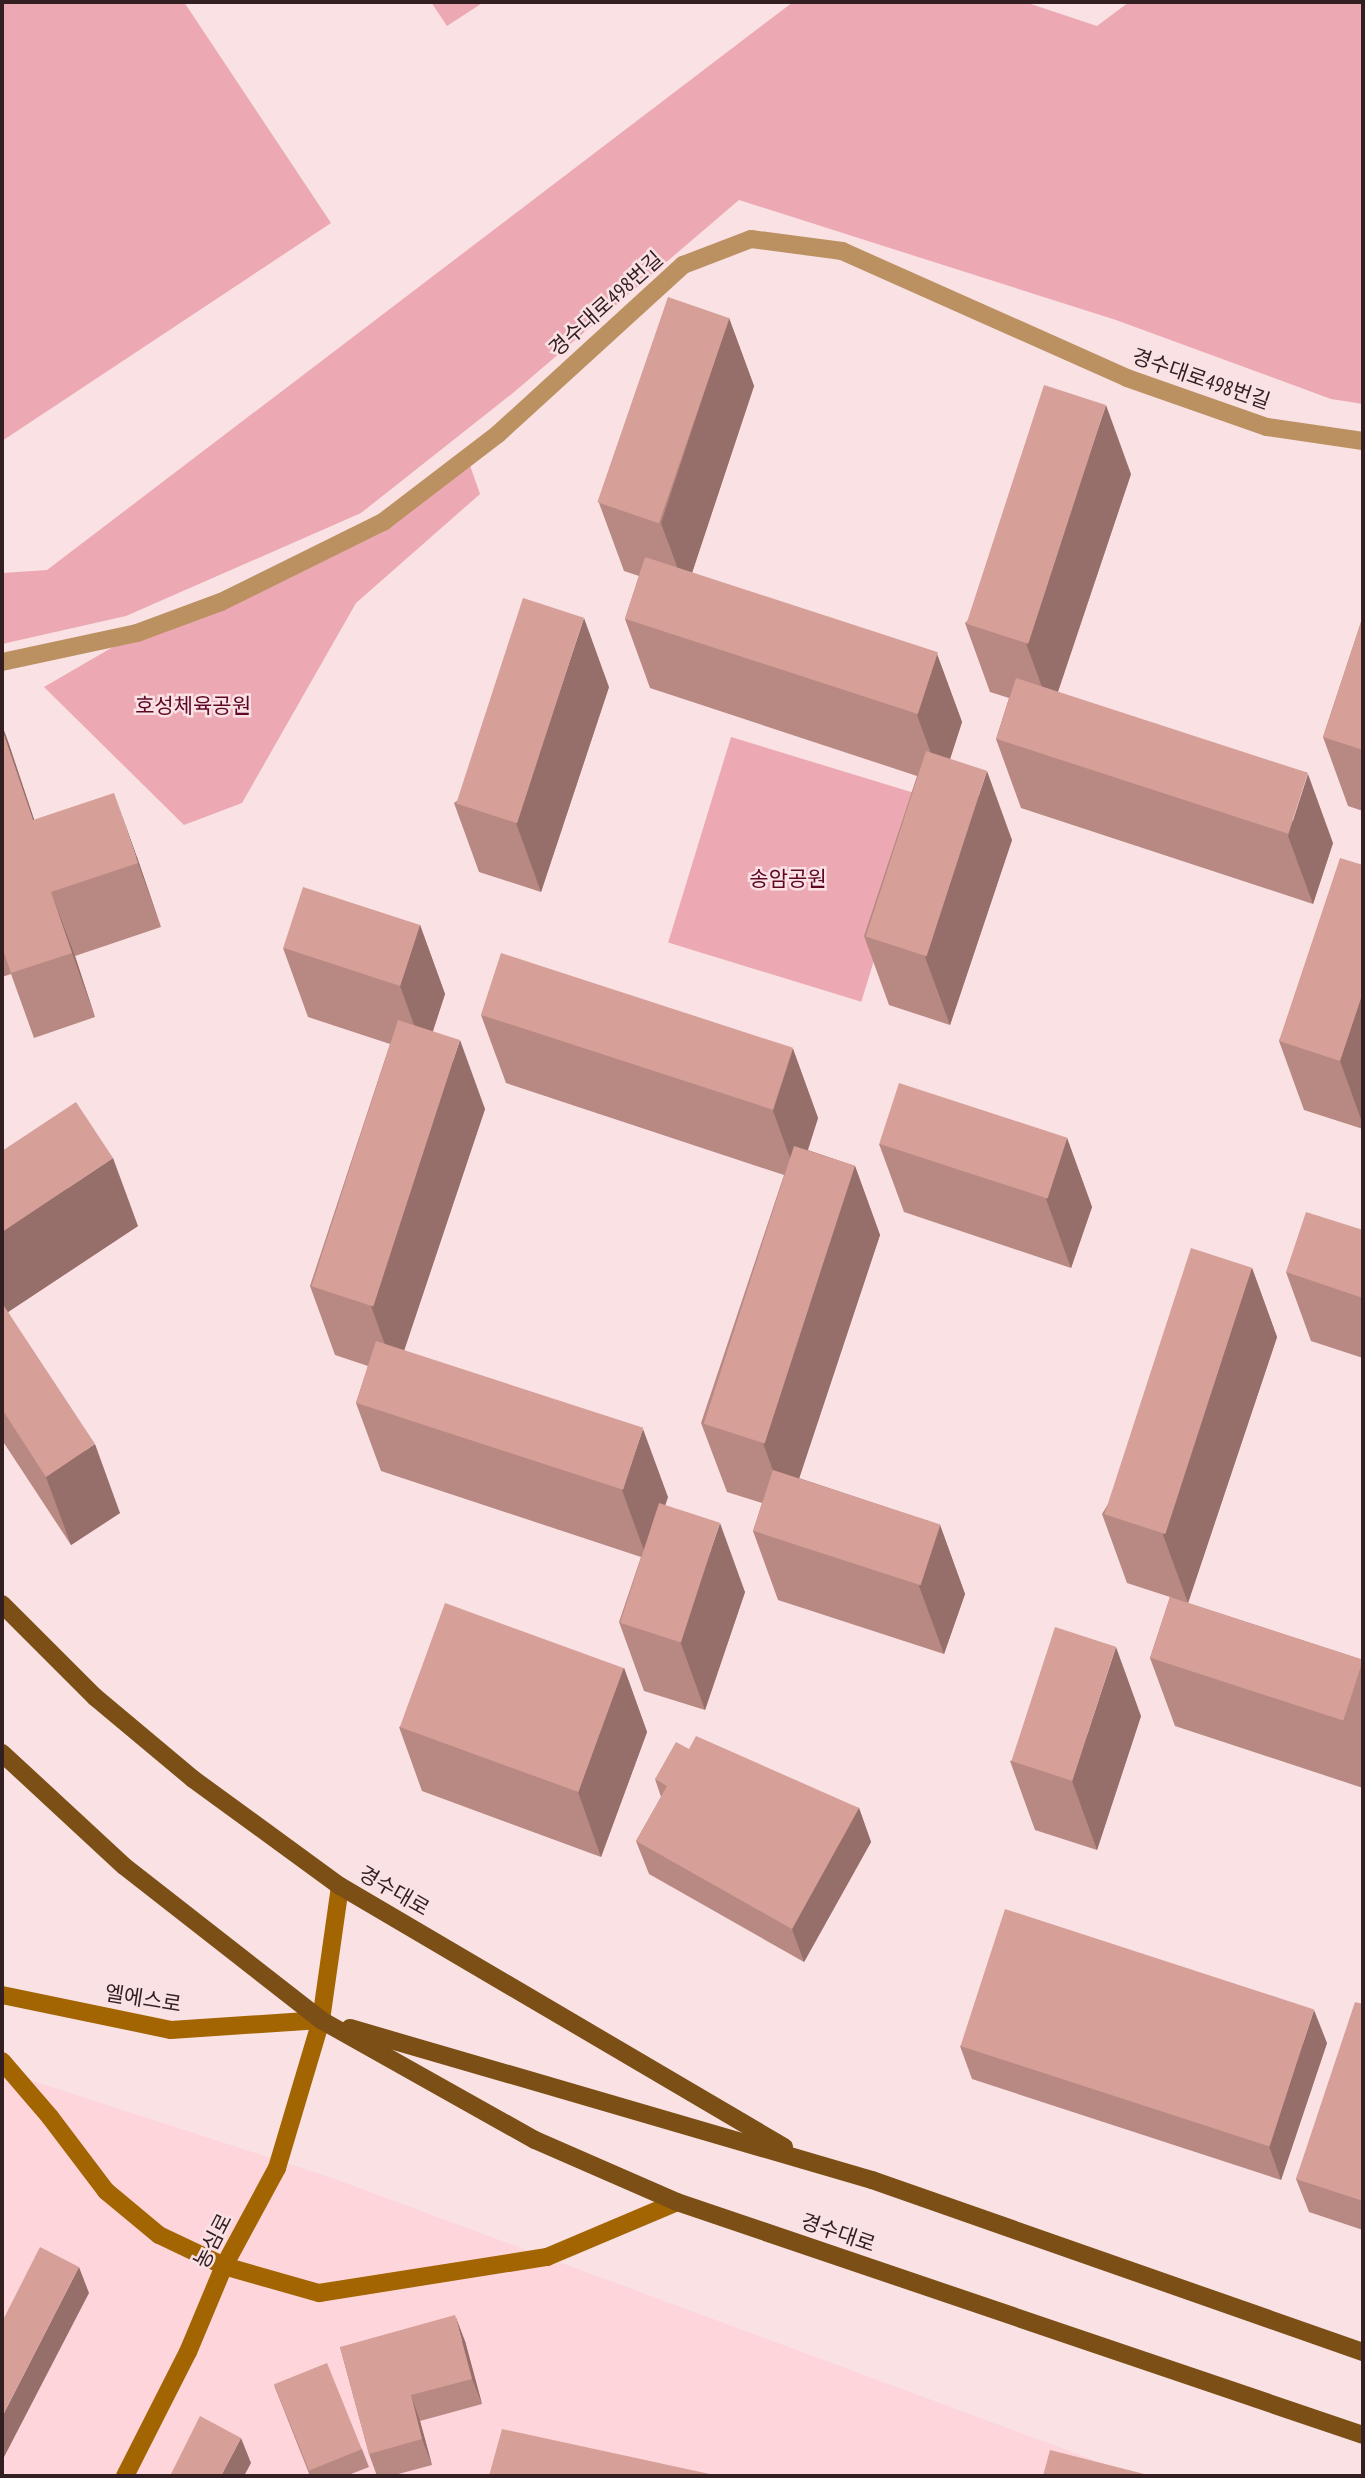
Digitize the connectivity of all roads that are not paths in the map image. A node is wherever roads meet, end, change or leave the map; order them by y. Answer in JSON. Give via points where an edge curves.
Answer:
{"nodes":[{"id":1,"x":1363,"y":441,"type":"edge"},
{"id":2,"x":2,"y":662,"type":"edge"},
{"id":3,"x":2,"y":1604,"type":"edge"},
{"id":4,"x":2,"y":1753,"type":"edge"},
{"id":5,"x":340,"y":1886,"type":"junction"},
{"id":6,"x":2,"y":1995,"type":"edge"},
{"id":7,"x":321,"y":2020,"type":"junction"},
{"id":8,"x":2,"y":2061,"type":"edge"},
{"id":9,"x":805,"y":2159,"type":"junction"},
{"id":10,"x":677,"y":2202,"type":"junction"},
{"id":11,"x":224,"y":2266,"type":"junction"},
{"id":12,"x":1363,"y":2352,"type":"edge"},
{"id":13,"x":1363,"y":2435,"type":"edge"},
{"id":14,"x":125,"y":2476,"type":"edge"}],
"edges":[{"from":1,"to":2,"type":"street","name":"경수대로498번길","via":[[1267,427],[1127,378],[842,251],[751,239],[683,265],[498,434],[383,522],[221,602],[137,633]]},
{"from":3,"to":5,"type":"main road","name":"경수대로","via":[[95,1698],[193,1779]]},
{"from":4,"to":7,"type":"main road","name":"경수대로","via":[[124,1866]]},
{"from":5,"to":7,"type":"street","name":"농심로"},
{"from":5,"to":9,"type":"main road","name":"경수대로"},
{"from":6,"to":7,"type":"street","name":"엘에스로","via":[[171,2031]]},
{"from":7,"to":9,"type":"main road","name":"경수대로"},
{"from":7,"to":10,"type":"main road","name":"경수대로","via":[[535,2140]]},
{"from":7,"to":11,"type":"street","name":"농심로","via":[[277,2168]]},
{"from":8,"to":11,"type":"street","via":[[106,2191],[159,2235]]},
{"from":9,"to":12,"type":"main road","name":"경수대로"},
{"from":10,"to":11,"type":"street","via":[[547,2257],[319,2293]]},
{"from":10,"to":13,"type":"main road","name":"경수대로"},
{"from":11,"to":14,"type":"street","name":"농심로","via":[[188,2352]]}]}
